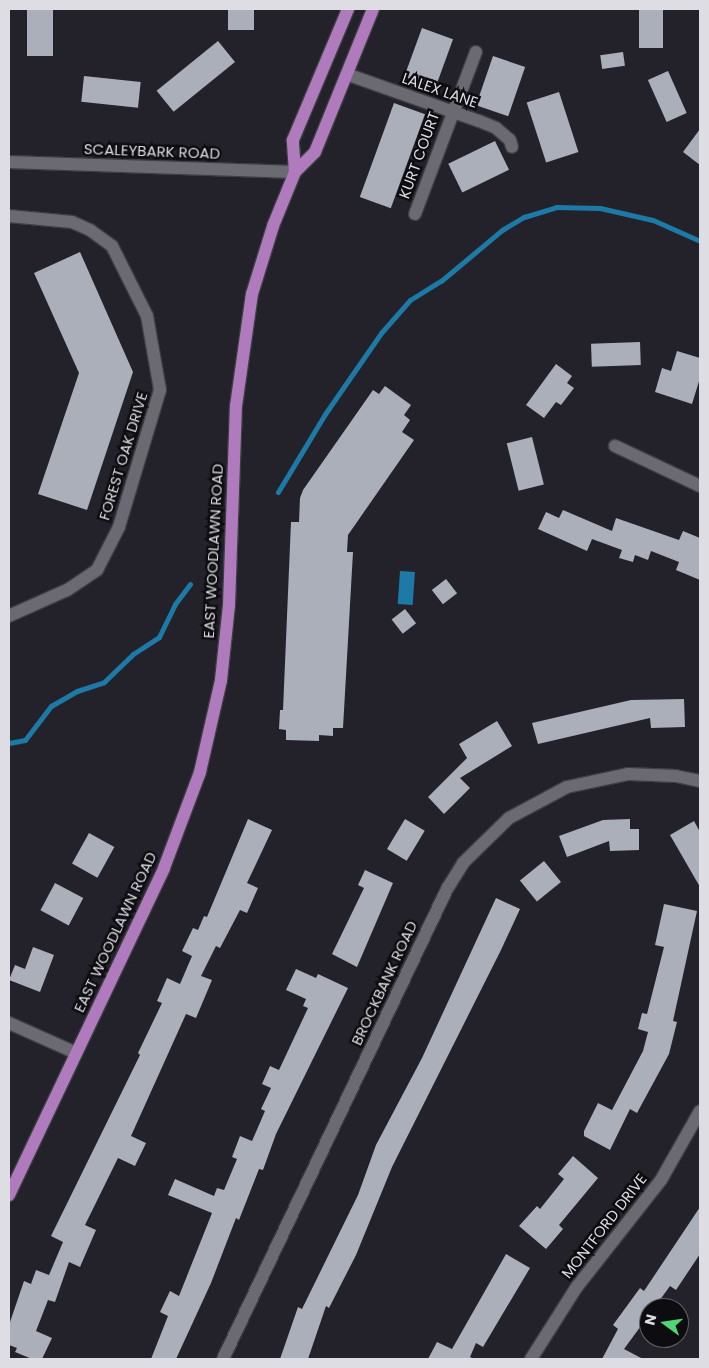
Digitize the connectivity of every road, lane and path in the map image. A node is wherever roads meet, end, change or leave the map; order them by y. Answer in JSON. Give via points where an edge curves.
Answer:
{"nodes":[{"id":1,"x":348,"y":9,"type":"edge"},
{"id":2,"x":373,"y":9,"type":"edge"},
{"id":3,"x":476,"y":52,"type":"dead end"},
{"id":4,"x":349,"y":75,"type":"junction"},
{"id":5,"x":453,"y":111,"type":"junction"},
{"id":6,"x":512,"y":147,"type":"dead end"},
{"id":7,"x":9,"y":162,"type":"edge"},
{"id":8,"x":295,"y":172,"type":"junction"},
{"id":9,"x":415,"y":214,"type":"dead end"},
{"id":10,"x":9,"y":216,"type":"edge"},
{"id":11,"x":615,"y":446,"type":"dead end"},
{"id":12,"x":700,"y":486,"type":"edge"},
{"id":13,"x":9,"y":616,"type":"edge"},
{"id":14,"x":700,"y":781,"type":"edge"},
{"id":15,"x":9,"y":1023,"type":"edge"},
{"id":16,"x":76,"y":1054,"type":"junction"},
{"id":17,"x":700,"y":1111,"type":"edge"},
{"id":18,"x":9,"y":1195,"type":"edge"},
{"id":19,"x":223,"y":1359,"type":"edge"},
{"id":20,"x":531,"y":1359,"type":"edge"}],
"edges":[{"from":1,"to":8,"type":"main road","name":"EAST WOODLAWN ROAD","via":[[293,140]]},
{"from":2,"to":4,"type":"main road","name":"EAST WOODLAWN ROAD"},
{"from":3,"to":5,"type":"street","name":"KURT COURT"},
{"from":4,"to":5,"type":"street","name":"LALEX LANE"},
{"from":4,"to":8,"type":"main road","name":"EAST WOODLAWN ROAD","via":[[315,152]]},
{"from":5,"to":6,"type":"street","name":"LALEX LANE","via":[[496,128],[510,140]]},
{"from":5,"to":9,"type":"street","name":"KURT COURT"},
{"from":7,"to":8,"type":"street","name":"SCALEYBARK ROAD"},
{"from":8,"to":16,"type":"main road","name":"EAST WOODLAWN ROAD","via":[[264,253],[244,338],[233,456],[229,605],[221,680],[209,737],[186,813],[164,868]]},
{"from":10,"to":13,"type":"street","name":"FOREST OAK DRIVE","via":[[72,222],[112,246],[148,316],[160,390],[119,527],[97,570],[67,590]]},
{"from":11,"to":12,"type":"street"},
{"from":14,"to":19,"type":"street","name":"BROCKBANK ROAD","via":[[676,776],[628,774],[566,787],[509,818],[463,863],[446,889]]},
{"from":15,"to":16,"type":"street"},
{"from":16,"to":18,"type":"main road","name":"EAST WOODLAWN ROAD"},
{"from":17,"to":20,"type":"street","name":"MONTFORD DRIVE","via":[[661,1180],[576,1288]]}]}
